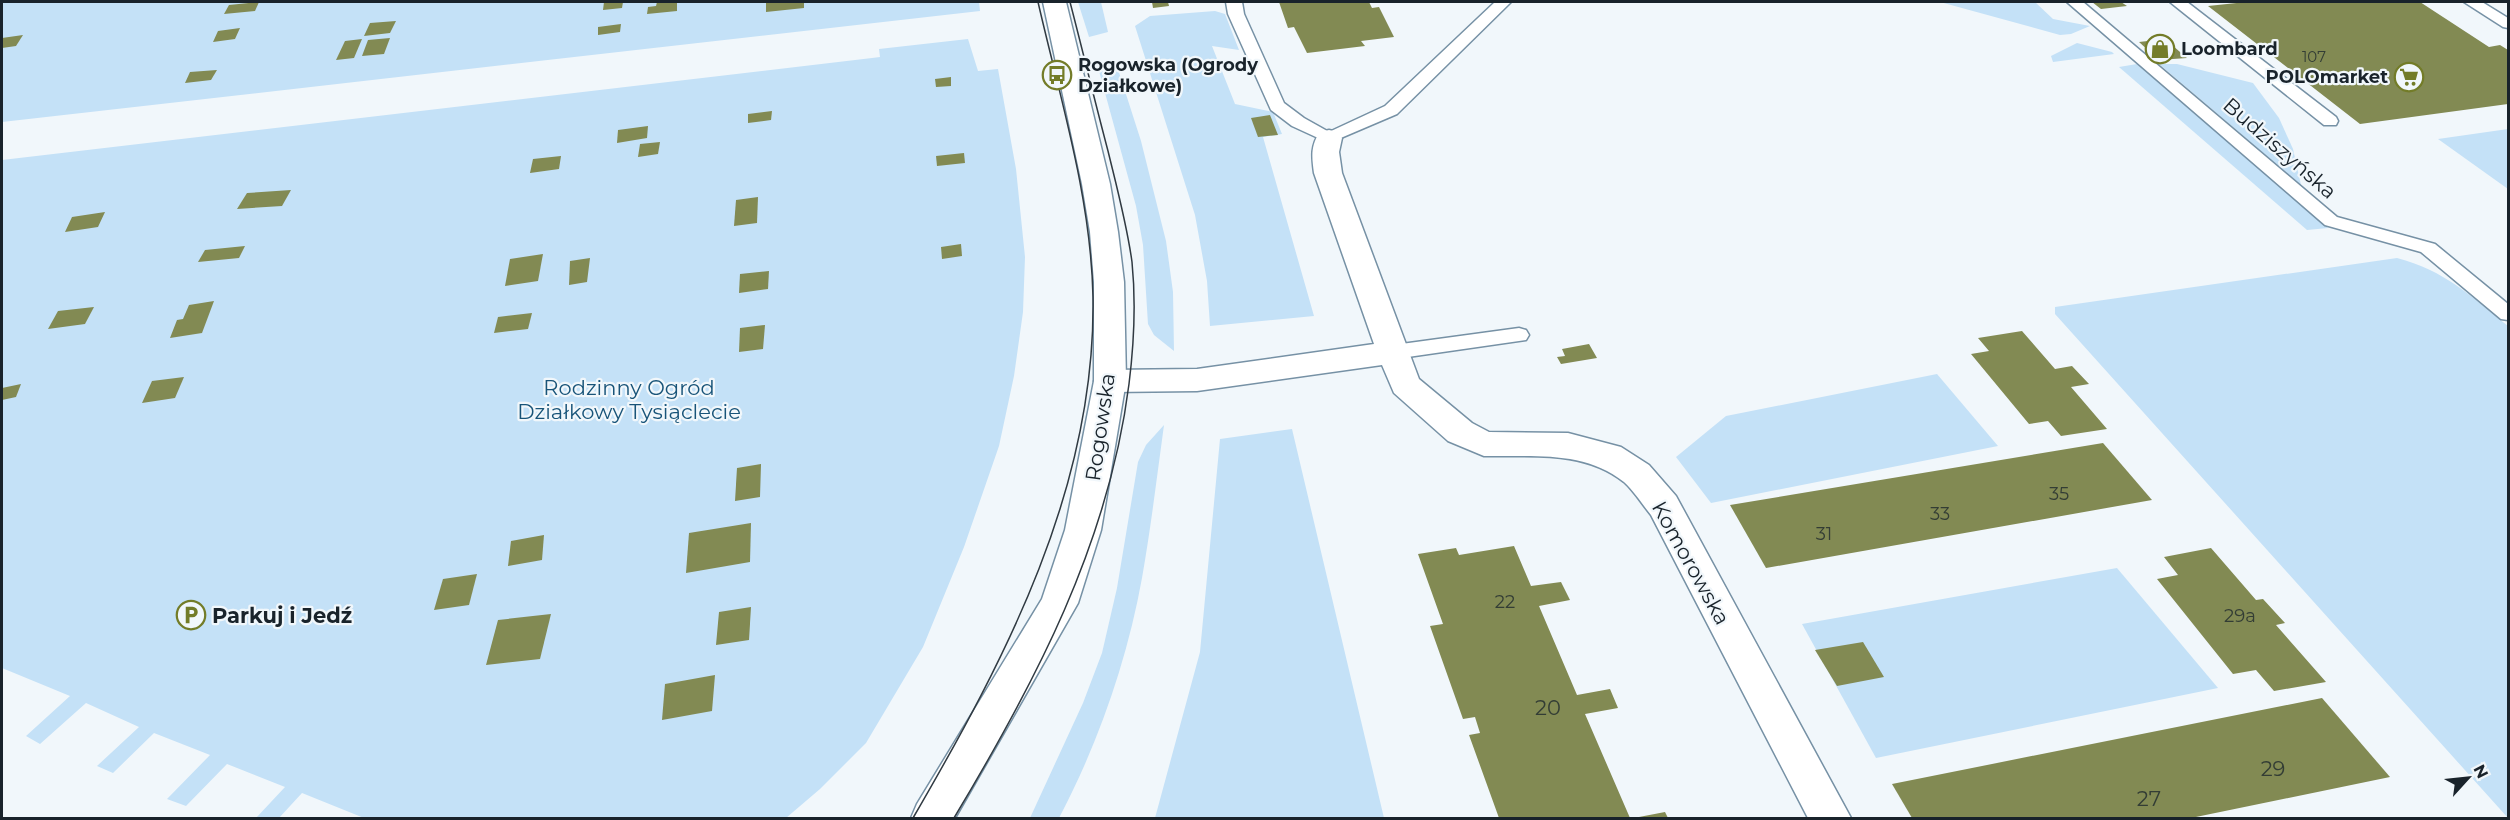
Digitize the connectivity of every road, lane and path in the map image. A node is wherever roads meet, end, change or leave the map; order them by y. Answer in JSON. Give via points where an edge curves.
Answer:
{"nodes":[{"id":1,"x":1054,"y":2,"type":"edge"},
{"id":2,"x":1234,"y":2,"type":"edge"},
{"id":3,"x":1503,"y":2,"type":"edge"},
{"id":4,"x":2075,"y":2,"type":"edge"},
{"id":5,"x":2178,"y":2,"type":"edge"},
{"id":6,"x":2472,"y":2,"type":"edge"},
{"id":7,"x":2508,"y":24,"type":"edge"},
{"id":8,"x":2330,"y":121,"type":"dead end"},
{"id":9,"x":1329,"y":138,"type":"junction"},
{"id":10,"x":2508,"y":314,"type":"edge"},
{"id":11,"x":1519,"y":335,"type":"dead end"},
{"id":12,"x":1394,"y":352,"type":"junction"},
{"id":13,"x":1110,"y":381,"type":"junction"},
{"id":14,"x":932,"y":819,"type":"edge"},
{"id":15,"x":1830,"y":819,"type":"edge"}],
"edges":[{"from":1,"to":13,"type":"street","name":"Rogowska","via":[[1102,222],[1109,282]]},
{"from":2,"to":9,"type":"lane","via":[[1277,106]]},
{"from":3,"to":9,"type":"lane","via":[[1391,110]]},
{"from":4,"to":10,"type":"lane","name":"Budziszyńska","via":[[2331,221],[2428,248]]},
{"from":5,"to":8,"type":"lane"},
{"from":6,"to":7,"type":"lane"},
{"from":9,"to":12,"type":"street","name":"Komorowska","via":[[1325,152],[1328,173]]},
{"from":11,"to":12,"type":"lane"},
{"from":12,"to":13,"type":"street","via":[[1197,380]]},
{"from":12,"to":15,"type":"street","name":"Komorowska","via":[[1405,385],[1460,432],[1484,444],[1568,445],[1588,449],[1610,456],[1637,474],[1664,506]]},
{"from":13,"to":14,"type":"street","name":"Rogowska","via":[[1083,530],[1059,603]]}]}
